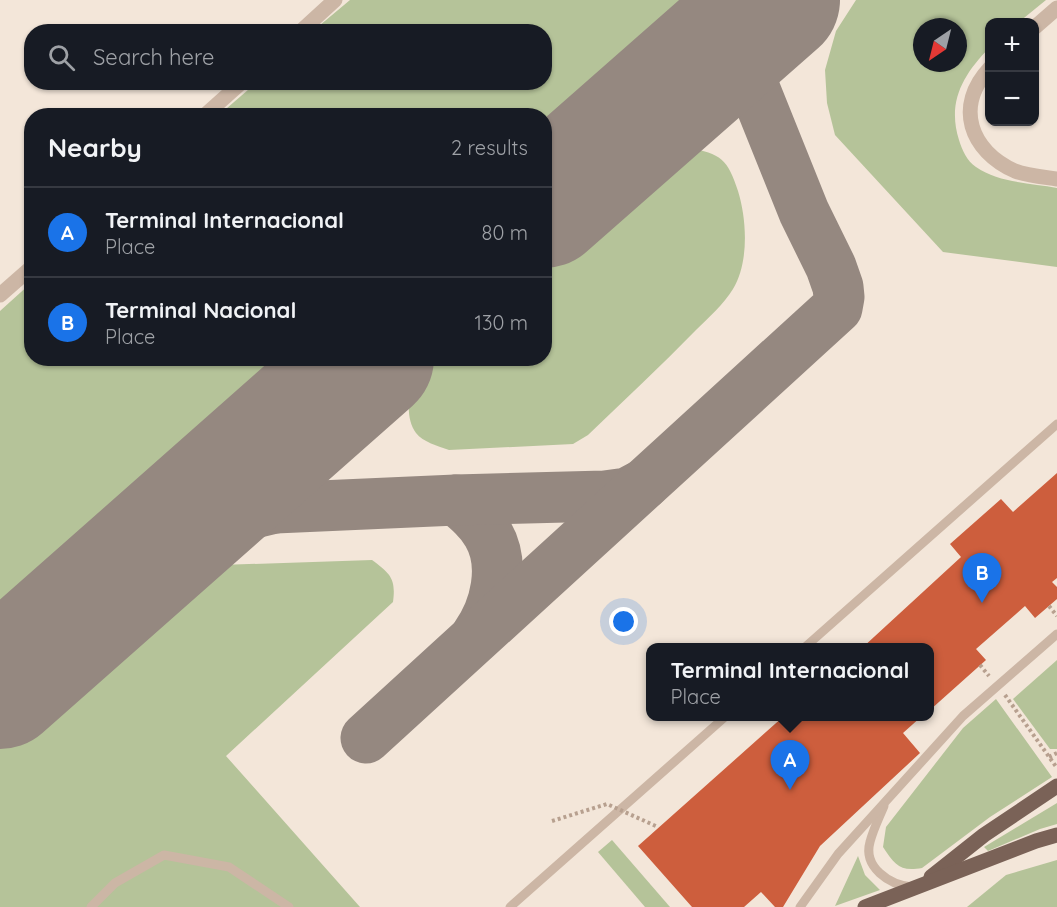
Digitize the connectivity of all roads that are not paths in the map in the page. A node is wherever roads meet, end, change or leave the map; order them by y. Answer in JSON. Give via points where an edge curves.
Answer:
{"nodes":[{"id":1,"x":336,"y":0,"type":"edge"},
{"id":2,"x":1057,"y":8,"type":"edge"},
{"id":3,"x":309,"y":24,"type":"edge"},
{"id":4,"x":1039,"y":24,"type":"edge"},
{"id":5,"x":987,"y":72,"type":"edge"},
{"id":6,"x":233,"y":90,"type":"edge"},
{"id":7,"x":213,"y":108,"type":"edge"},
{"id":8,"x":1057,"y":179,"type":"edge"},
{"id":9,"x":24,"y":274,"type":"edge"},
{"id":10,"x":0,"y":294,"type":"edge"},
{"id":11,"x":1057,"y":424,"type":"edge"},
{"id":12,"x":1057,"y":634,"type":"edge"},
{"id":13,"x":810,"y":643,"type":"edge"},
{"id":14,"x":721,"y":721,"type":"edge"},
{"id":15,"x":1057,"y":786,"type":"edge"},
{"id":16,"x":886,"y":801,"type":"junction"},
{"id":17,"x":1057,"y":835,"type":"edge"},
{"id":18,"x":918,"y":887,"type":"junction"},
{"id":19,"x":91,"y":907,"type":"edge"},
{"id":20,"x":289,"y":907,"type":"edge"},
{"id":21,"x":510,"y":907,"type":"edge"},
{"id":22,"x":800,"y":907,"type":"edge"},
{"id":23,"x":865,"y":907,"type":"edge"}],
"edges":[{"from":1,"to":3,"type":"street"},
{"from":2,"to":4,"type":"street"},
{"from":5,"to":8,"type":"street","via":[[970,102],[974,135],[992,155],[1017,171]]},
{"from":6,"to":7,"type":"street"},
{"from":9,"to":10,"type":"street"},
{"from":11,"to":13,"type":"lane"},
{"from":12,"to":16,"type":"lane","via":[[963,716]]},
{"from":14,"to":21,"type":"lane"},
{"from":15,"to":18,"type":"main road","via":[[984,835]]},
{"from":16,"to":18,"type":"lane","via":[[869,843],[869,857],[885,879]]},
{"from":16,"to":22,"type":"lane","via":[[838,854]]},
{"from":17,"to":18,"type":"main road"},
{"from":18,"to":23,"type":"main road"},
{"from":19,"to":20,"type":"lane","via":[[115,882],[165,855],[229,867]]}]}
